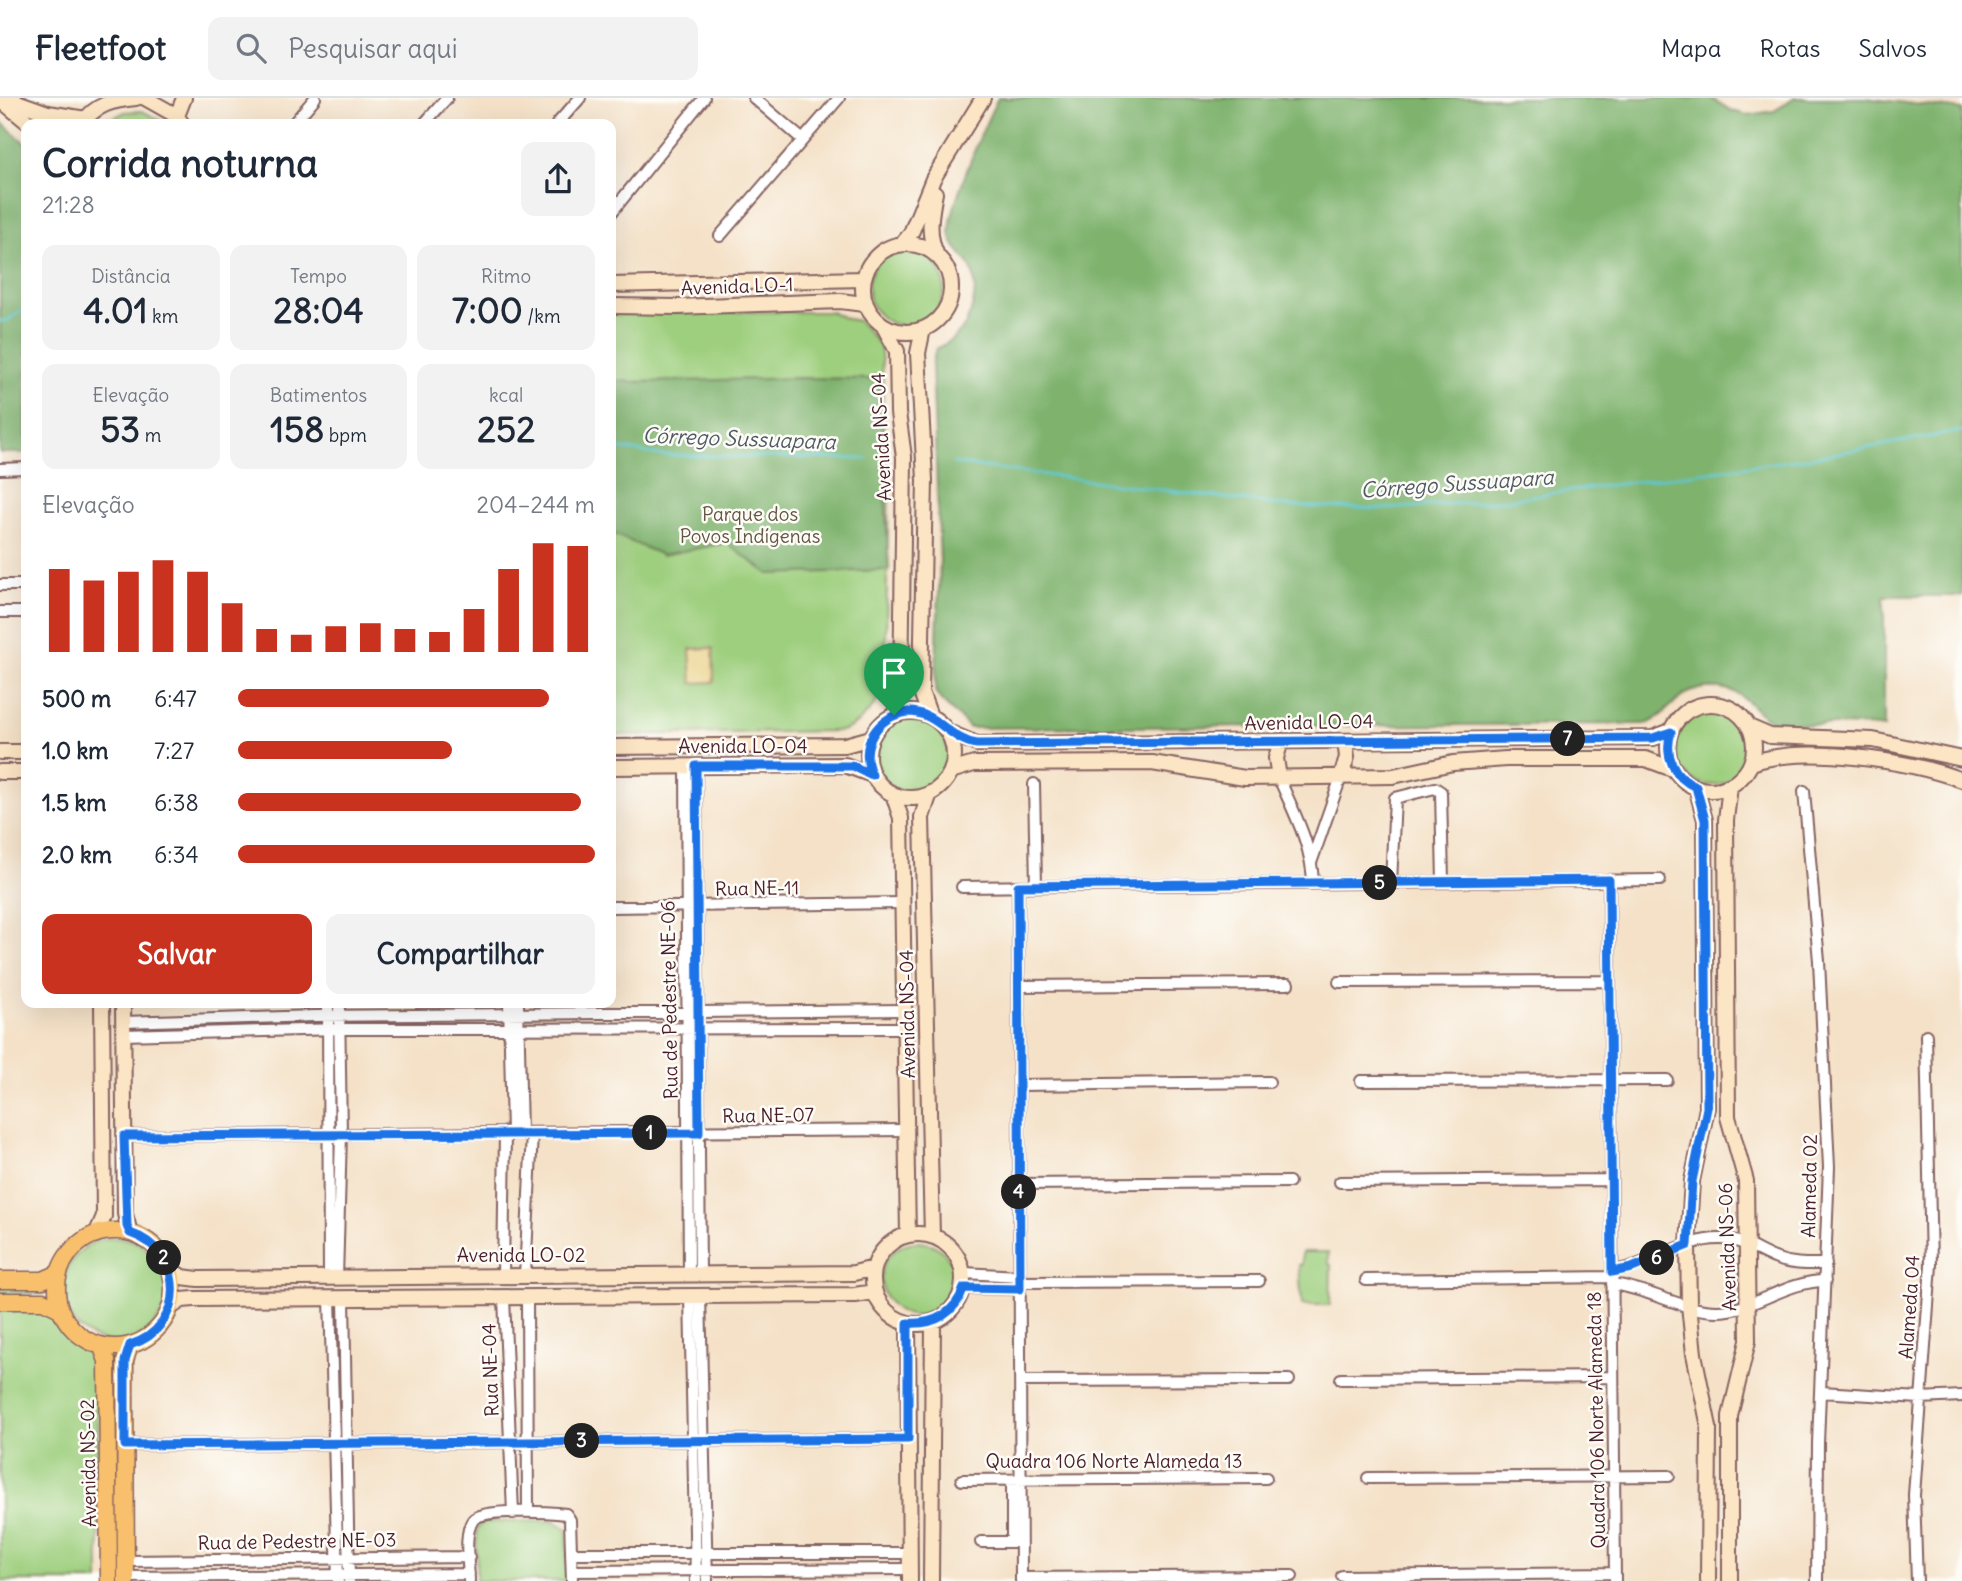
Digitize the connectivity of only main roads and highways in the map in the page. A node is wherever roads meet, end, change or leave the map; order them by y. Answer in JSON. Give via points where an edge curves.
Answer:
{"nodes":[{"id":1,"x":59,"y":1273,"type":"junction"},
{"id":2,"x":0,"y":1280,"type":"edge"},
{"id":3,"x":0,"y":1300,"type":"edge"},
{"id":4,"x":60,"y":1308,"type":"junction"},
{"id":5,"x":101,"y":1345,"type":"junction"},
{"id":6,"x":130,"y":1345,"type":"junction"},
{"id":7,"x":126,"y":1573,"type":"edge"},
{"id":8,"x":109,"y":1581,"type":"edge"}],
"edges":[{"from":1,"to":2,"type":"main road","via":[[43,1280]]},
{"from":1,"to":4,"type":"main road"},
{"from":1,"to":6,"type":"main road","via":[[72,1250],[96,1235],[130,1233],[153,1245],[170,1269],[174,1287],[171,1307],[155,1331]]},
{"from":3,"to":4,"type":"main road","via":[[43,1301]]},
{"from":4,"to":5,"type":"main road","via":[[77,1332]]},
{"from":5,"to":6,"type":"main road"},
{"from":5,"to":8,"type":"main road","name":"Avenida NS-02","via":[[107,1361]]},
{"from":6,"to":7,"type":"main road","name":"Avenida NS-02","via":[[125,1361]]}]}
